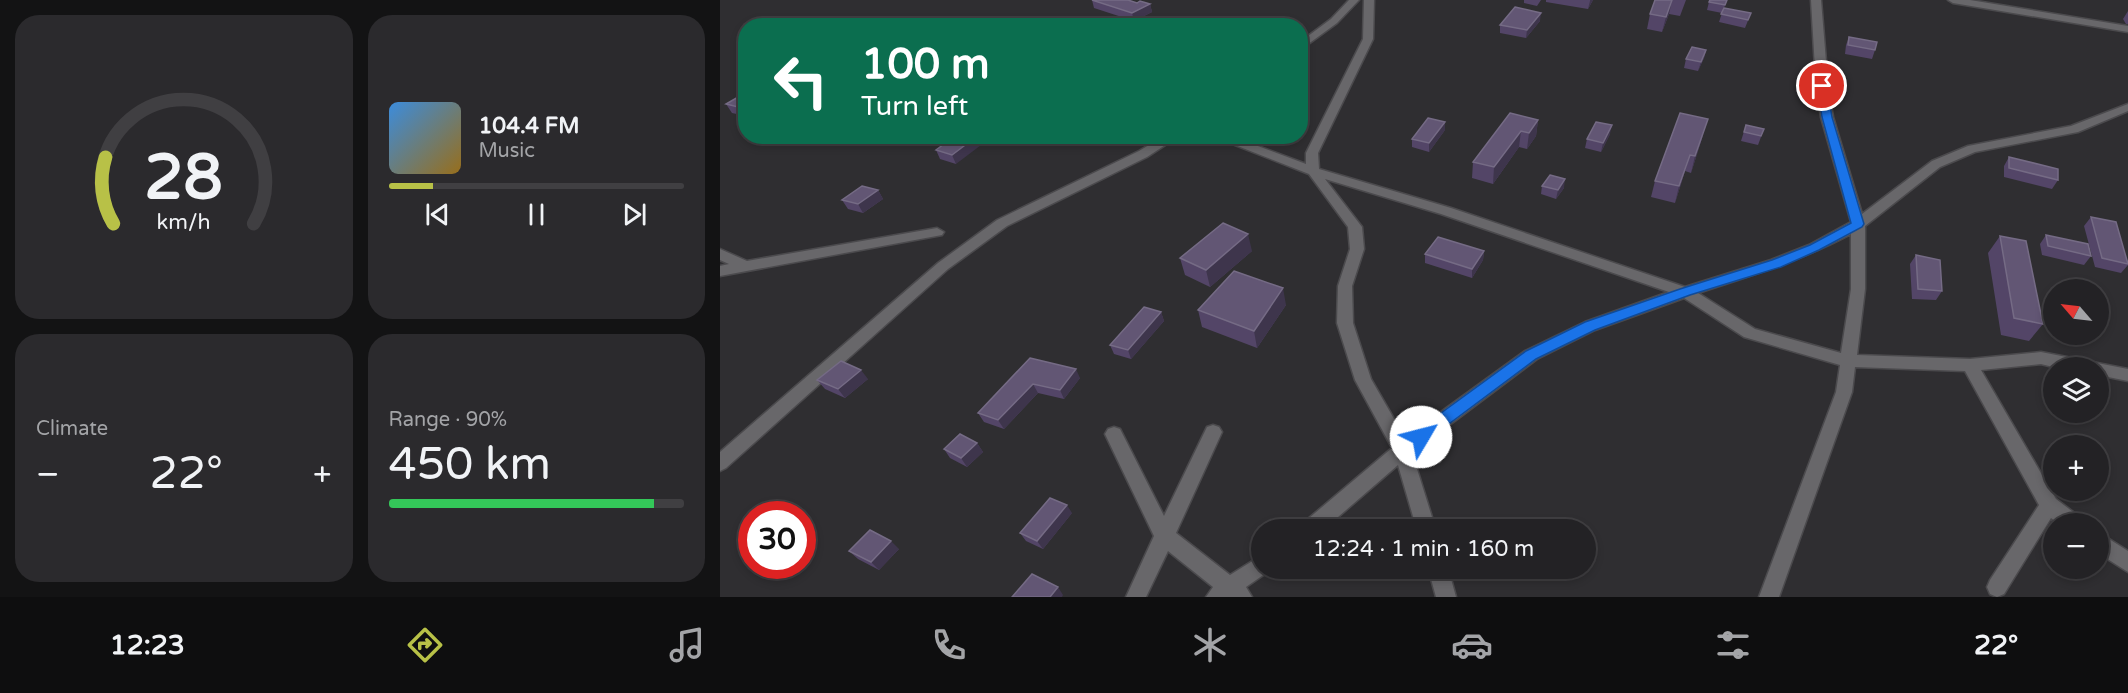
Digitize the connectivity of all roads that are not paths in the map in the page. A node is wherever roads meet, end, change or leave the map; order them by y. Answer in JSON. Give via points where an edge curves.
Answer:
{"nodes":[{"id":1,"x":1354,"y":0,"type":"edge"},
{"id":2,"x":1369,"y":0,"type":"edge"},
{"id":3,"x":1816,"y":0,"type":"edge"},
{"id":4,"x":1953,"y":0,"type":"edge"},
{"id":5,"x":2128,"y":29,"type":"edge"},
{"id":6,"x":1308,"y":41,"type":"edge"},
{"id":7,"x":2128,"y":107,"type":"edge"},
{"id":8,"x":1160,"y":144,"type":"edge"},
{"id":9,"x":1240,"y":144,"type":"edge"},
{"id":10,"x":1313,"y":171,"type":"junction"},
{"id":11,"x":1858,"y":224,"type":"junction"},
{"id":12,"x":937,"y":232,"type":"dead end"},
{"id":13,"x":720,"y":254,"type":"edge"},
{"id":14,"x":745,"y":266,"type":"junction"},
{"id":15,"x":720,"y":271,"type":"edge"},
{"id":16,"x":1685,"y":292,"type":"junction"},
{"id":17,"x":2043,"y":358,"type":"edge"},
{"id":18,"x":1848,"y":361,"type":"junction"},
{"id":19,"x":1970,"y":365,"type":"junction"},
{"id":20,"x":2109,"y":371,"type":"edge"},
{"id":21,"x":2128,"y":375,"type":"edge"},
{"id":22,"x":1213,"y":432,"type":"dead end"},
{"id":23,"x":1114,"y":434,"type":"dead end"},
{"id":24,"x":1402,"y":450,"type":"junction"},
{"id":25,"x":720,"y":463,"type":"edge"},
{"id":26,"x":2049,"y":506,"type":"junction"},
{"id":27,"x":2059,"y":513,"type":"edge"},
{"id":28,"x":1322,"y":519,"type":"edge"},
{"id":29,"x":1424,"y":519,"type":"edge"},
{"id":30,"x":1164,"y":536,"type":"junction"},
{"id":31,"x":2109,"y":549,"type":"edge"},
{"id":32,"x":2128,"y":563,"type":"edge"},
{"id":33,"x":1251,"y":574,"type":"edge"},
{"id":34,"x":1441,"y":579,"type":"edge"},
{"id":35,"x":1997,"y":587,"type":"dead end"},
{"id":36,"x":1229,"y":594,"type":"edge"},
{"id":37,"x":1136,"y":597,"type":"edge"},
{"id":38,"x":1446,"y":597,"type":"edge"},
{"id":39,"x":1769,"y":597,"type":"edge"}],
"edges":[{"from":1,"to":6,"type":"street"},
{"from":2,"to":10,"type":"street","via":[[1368,39],[1312,153]]},
{"from":3,"to":11,"type":"street","via":[[1827,117]]},
{"from":4,"to":5,"type":"street"},
{"from":7,"to":11,"type":"street","via":[[2074,129],[1972,149],[1936,164]]},
{"from":8,"to":25,"type":"street","via":[[1002,223],[943,266]]},
{"from":9,"to":10,"type":"street"},
{"from":10,"to":16,"type":"street","via":[[1446,211]]},
{"from":10,"to":24,"type":"street","via":[[1355,227],[1357,249],[1345,286],[1345,323],[1363,380]]},
{"from":11,"to":16,"type":"street","via":[[1776,263]]},
{"from":11,"to":18,"type":"street","via":[[1858,289]]},
{"from":12,"to":14,"type":"street"},
{"from":13,"to":14,"type":"street"},
{"from":14,"to":15,"type":"street"},
{"from":16,"to":18,"type":"street","via":[[1750,333]]},
{"from":16,"to":24,"type":"street","via":[[1590,326],[1531,355]]},
{"from":17,"to":19,"type":"street"},
{"from":18,"to":19,"type":"street"},
{"from":18,"to":39,"type":"street","via":[[1844,392]]},
{"from":19,"to":26,"type":"street"},
{"from":20,"to":21,"type":"street"},
{"from":22,"to":30,"type":"street"},
{"from":23,"to":30,"type":"street"},
{"from":24,"to":28,"type":"street"},
{"from":24,"to":29,"type":"street"},
{"from":26,"to":27,"type":"street"},
{"from":26,"to":35,"type":"street"},
{"from":30,"to":36,"type":"street"},
{"from":30,"to":37,"type":"street"},
{"from":31,"to":32,"type":"street"},
{"from":33,"to":36,"type":"street"},
{"from":34,"to":38,"type":"street"}]}
